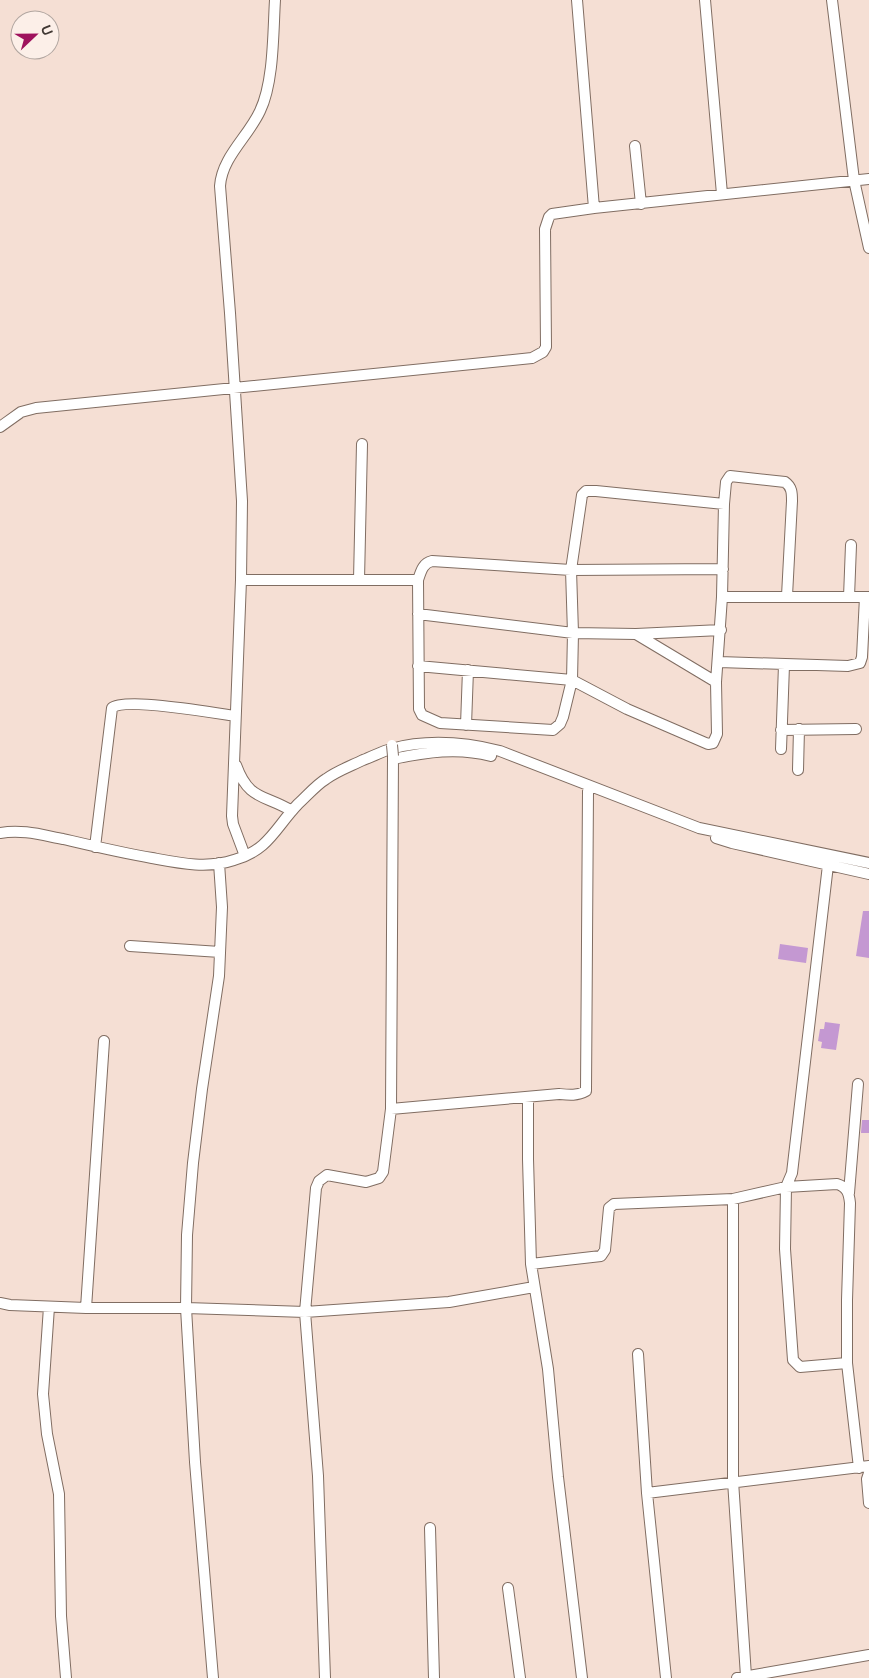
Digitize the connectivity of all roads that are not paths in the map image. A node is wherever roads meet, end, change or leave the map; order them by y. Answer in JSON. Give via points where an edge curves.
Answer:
{"nodes":[{"id":1,"x":275,"y":0,"type":"edge"},
{"id":2,"x":578,"y":0,"type":"edge"},
{"id":3,"x":705,"y":0,"type":"edge"},
{"id":4,"x":832,"y":0,"type":"edge"},
{"id":5,"x":634,"y":146,"type":"dead end"},
{"id":6,"x":869,"y":179,"type":"edge"},
{"id":7,"x":854,"y":180,"type":"junction"},
{"id":8,"x":722,"y":194,"type":"junction"},
{"id":9,"x":641,"y":204,"type":"junction"},
{"id":10,"x":594,"y":208,"type":"junction"},
{"id":11,"x":869,"y":248,"type":"edge"},
{"id":12,"x":234,"y":388,"type":"junction"},
{"id":13,"x":0,"y":427,"type":"edge"},
{"id":14,"x":362,"y":444,"type":"dead end"},
{"id":15,"x":724,"y":504,"type":"junction"},
{"id":16,"x":851,"y":545,"type":"dead end"},
{"id":17,"x":723,"y":569,"type":"junction"},
{"id":18,"x":571,"y":570,"type":"junction"},
{"id":19,"x":241,"y":580,"type":"junction"},
{"id":20,"x":359,"y":580,"type":"junction"},
{"id":21,"x":418,"y":580,"type":"junction"},
{"id":22,"x":787,"y":596,"type":"junction"},
{"id":23,"x":722,"y":597,"type":"junction"},
{"id":24,"x":849,"y":597,"type":"junction"},
{"id":25,"x":867,"y":597,"type":"edge"},
{"id":26,"x":418,"y":614,"type":"junction"},
{"id":27,"x":721,"y":630,"type":"junction"},
{"id":28,"x":573,"y":633,"type":"junction"},
{"id":29,"x":636,"y":634,"type":"junction"},
{"id":30,"x":719,"y":662,"type":"junction"},
{"id":31,"x":784,"y":665,"type":"junction"},
{"id":32,"x":418,"y":666,"type":"junction"},
{"id":33,"x":468,"y":670,"type":"junction"},
{"id":34,"x":572,"y":680,"type":"junction"},
{"id":35,"x":716,"y":682,"type":"junction"},
{"id":36,"x":235,"y":716,"type":"junction"},
{"id":37,"x":466,"y":725,"type":"junction"},
{"id":38,"x":799,"y":729,"type":"junction"},
{"id":39,"x":856,"y":729,"type":"dead end"},
{"id":40,"x":781,"y":730,"type":"junction"},
{"id":41,"x":781,"y":749,"type":"dead end"},
{"id":42,"x":392,"y":752,"type":"junction"},
{"id":43,"x":234,"y":758,"type":"junction"},
{"id":44,"x":798,"y":770,"type":"dead end"},
{"id":45,"x":588,"y":791,"type":"junction"},
{"id":46,"x":292,"y":811,"type":"junction"},
{"id":47,"x":0,"y":834,"type":"edge"},
{"id":48,"x":95,"y":847,"type":"junction"},
{"id":49,"x":245,"y":856,"type":"junction"},
{"id":50,"x":220,"y":863,"type":"junction"},
{"id":51,"x":869,"y":863,"type":"edge"},
{"id":52,"x":828,"y":865,"type":"junction"},
{"id":53,"x":869,"y":874,"type":"edge"},
{"id":54,"x":130,"y":946,"type":"dead end"},
{"id":55,"x":220,"y":952,"type":"junction"},
{"id":56,"x":104,"y":1041,"type":"dead end"},
{"id":57,"x":858,"y":1084,"type":"dead end"},
{"id":58,"x":528,"y":1098,"type":"junction"},
{"id":59,"x":391,"y":1110,"type":"junction"},
{"id":60,"x":786,"y":1187,"type":"junction"},
{"id":61,"x":849,"y":1193,"type":"junction"},
{"id":62,"x":733,"y":1199,"type":"junction"},
{"id":63,"x":531,"y":1264,"type":"junction"},
{"id":64,"x":534,"y":1287,"type":"junction"},
{"id":65,"x":0,"y":1303,"type":"edge"},
{"id":66,"x":49,"y":1307,"type":"junction"},
{"id":67,"x":86,"y":1308,"type":"junction"},
{"id":68,"x":186,"y":1308,"type":"junction"},
{"id":69,"x":305,"y":1312,"type":"junction"},
{"id":70,"x":638,"y":1354,"type":"dead end"},
{"id":71,"x":848,"y":1363,"type":"junction"},
{"id":72,"x":864,"y":1467,"type":"edge"},
{"id":73,"x":869,"y":1473,"type":"edge"},
{"id":74,"x":733,"y":1482,"type":"junction"},
{"id":75,"x":647,"y":1493,"type":"junction"},
{"id":76,"x":869,"y":1503,"type":"edge"},
{"id":77,"x":430,"y":1528,"type":"dead end"},
{"id":78,"x":508,"y":1588,"type":"dead end"},
{"id":79,"x":869,"y":1655,"type":"edge"},
{"id":80,"x":741,"y":1677,"type":"edge"},
{"id":81,"x":66,"y":1678,"type":"edge"},
{"id":82,"x":213,"y":1678,"type":"edge"},
{"id":83,"x":325,"y":1678,"type":"edge"},
{"id":84,"x":434,"y":1678,"type":"edge"},
{"id":85,"x":520,"y":1678,"type":"edge"},
{"id":86,"x":582,"y":1678,"type":"edge"},
{"id":87,"x":666,"y":1678,"type":"edge"}],
"edges":[{"from":1,"to":12,"type":"street","via":[[266,94],[260,111],[238,142],[221,179]]},
{"from":2,"to":10,"type":"street"},
{"from":3,"to":8,"type":"street"},
{"from":4,"to":7,"type":"street"},
{"from":5,"to":9,"type":"street"},
{"from":6,"to":7,"type":"street"},
{"from":7,"to":8,"type":"street"},
{"from":7,"to":11,"type":"street"},
{"from":8,"to":9,"type":"street"},
{"from":9,"to":10,"type":"street"},
{"from":10,"to":12,"type":"street","via":[[549,216],[545,229],[546,347],[539,355]]},
{"from":12,"to":13,"type":"street","via":[[29,409]]},
{"from":12,"to":19,"type":"street","via":[[242,502]]},
{"from":14,"to":20,"type":"street"},
{"from":15,"to":17,"type":"street"},
{"from":15,"to":18,"type":"street","via":[[586,491],[582,495]]},
{"from":15,"to":22,"type":"street","via":[[726,482],[730,476],[789,485],[792,501]]},
{"from":16,"to":24,"type":"street"},
{"from":17,"to":18,"type":"street"},
{"from":17,"to":23,"type":"street"},
{"from":18,"to":21,"type":"street","via":[[432,561],[423,566]]},
{"from":18,"to":28,"type":"street"},
{"from":19,"to":20,"type":"street"},
{"from":19,"to":36,"type":"street"},
{"from":20,"to":21,"type":"street"},
{"from":21,"to":26,"type":"street"},
{"from":22,"to":23,"type":"street"},
{"from":22,"to":24,"type":"street"},
{"from":23,"to":27,"type":"street"},
{"from":24,"to":25,"type":"street"},
{"from":25,"to":31,"type":"street","via":[[860,663],[848,666]]},
{"from":26,"to":28,"type":"street"},
{"from":26,"to":32,"type":"street"},
{"from":27,"to":29,"type":"street"},
{"from":27,"to":30,"type":"street"},
{"from":28,"to":29,"type":"street"},
{"from":28,"to":34,"type":"street"},
{"from":29,"to":35,"type":"street"},
{"from":30,"to":31,"type":"street"},
{"from":30,"to":35,"type":"street"},
{"from":31,"to":40,"type":"street"},
{"from":32,"to":33,"type":"street"},
{"from":32,"to":37,"type":"street","via":[[419,709],[422,715],[440,723]]},
{"from":33,"to":34,"type":"street"},
{"from":33,"to":37,"type":"street"},
{"from":34,"to":35,"type":"street","via":[[626,709],[708,744],[717,734]]},
{"from":34,"to":37,"type":"street","via":[[563,717],[553,730]]},
{"from":36,"to":43,"type":"street"},
{"from":36,"to":48,"type":"street","via":[[157,705],[116,704],[112,708]]},
{"from":38,"to":39,"type":"street"},
{"from":38,"to":40,"type":"street"},
{"from":38,"to":44,"type":"street"},
{"from":40,"to":41,"type":"street"},
{"from":42,"to":45,"type":"street","via":[[485,754]]},
{"from":42,"to":46,"type":"street","via":[[325,779]]},
{"from":42,"to":51,"type":"street","via":[[409,745],[473,745],[522,760],[699,828]]},
{"from":42,"to":59,"type":"street"},
{"from":43,"to":46,"type":"street","via":[[250,791]]},
{"from":43,"to":49,"type":"street","via":[[233,824]]},
{"from":45,"to":52,"type":"street","via":[[732,843]]},
{"from":45,"to":58,"type":"street","via":[[586,1091]]},
{"from":46,"to":49,"type":"street","via":[[268,842]]},
{"from":47,"to":48,"type":"street","via":[[24,831]]},
{"from":48,"to":50,"type":"street","via":[[187,864]]},
{"from":49,"to":50,"type":"street"},
{"from":50,"to":55,"type":"street"},
{"from":52,"to":53,"type":"street"},
{"from":52,"to":60,"type":"street","via":[[792,1173]]},
{"from":54,"to":55,"type":"street"},
{"from":55,"to":68,"type":"street","via":[[220,976],[193,1163],[187,1235]]},
{"from":56,"to":67,"type":"street"},
{"from":57,"to":61,"type":"street"},
{"from":58,"to":59,"type":"street"},
{"from":58,"to":63,"type":"street"},
{"from":59,"to":69,"type":"street","via":[[383,1172],[379,1178],[366,1182],[328,1175],[319,1181],[316,1188]]},
{"from":60,"to":61,"type":"street","via":[[837,1184],[844,1186]]},
{"from":60,"to":62,"type":"street"},
{"from":60,"to":71,"type":"street","via":[[785,1249],[793,1360],[800,1367]]},
{"from":61,"to":71,"type":"street"},
{"from":62,"to":63,"type":"street","via":[[614,1204],[609,1208],[605,1250],[601,1256]]},
{"from":62,"to":74,"type":"street"},
{"from":63,"to":64,"type":"street"},
{"from":64,"to":69,"type":"street","via":[[448,1302]]},
{"from":64,"to":86,"type":"street","via":[[548,1369]]},
{"from":65,"to":66,"type":"street"},
{"from":66,"to":67,"type":"street"},
{"from":66,"to":81,"type":"street","via":[[43,1394],[59,1494],[61,1616]]},
{"from":67,"to":68,"type":"street"},
{"from":68,"to":69,"type":"street"},
{"from":68,"to":82,"type":"street"},
{"from":69,"to":83,"type":"street","via":[[318,1476]]},
{"from":70,"to":75,"type":"street"},
{"from":71,"to":72,"type":"street"},
{"from":72,"to":74,"type":"street"},
{"from":73,"to":76,"type":"street"},
{"from":74,"to":75,"type":"street"},
{"from":74,"to":80,"type":"street"},
{"from":75,"to":87,"type":"street"},
{"from":77,"to":84,"type":"street"},
{"from":78,"to":85,"type":"street"},
{"from":79,"to":80,"type":"street"}]}
